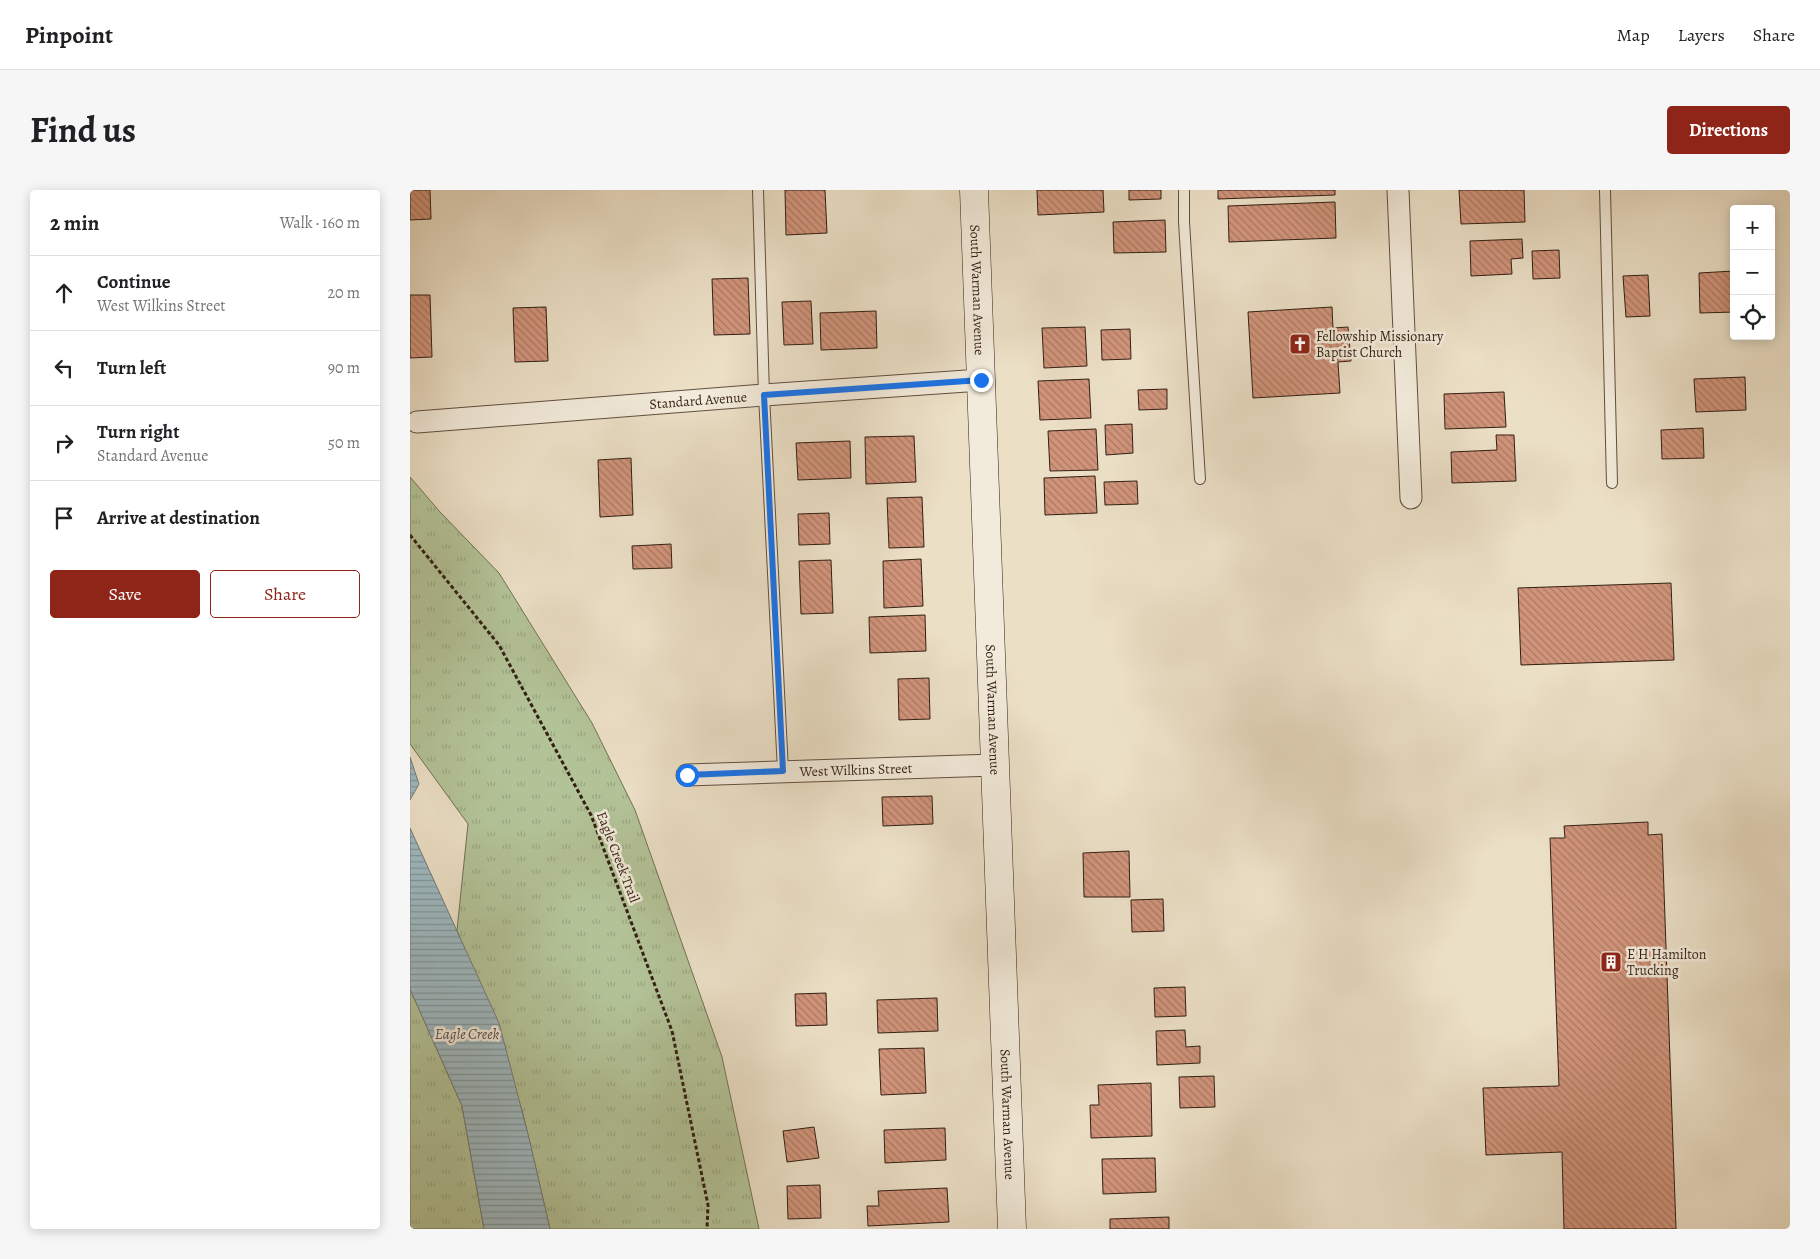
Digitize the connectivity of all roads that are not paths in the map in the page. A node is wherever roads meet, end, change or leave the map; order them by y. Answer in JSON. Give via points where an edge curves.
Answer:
{"nodes":[{"id":1,"x":758,"y":190,"type":"edge"},
{"id":2,"x":974,"y":190,"type":"edge"},
{"id":3,"x":1184,"y":190,"type":"edge"},
{"id":4,"x":1398,"y":190,"type":"edge"},
{"id":5,"x":1605,"y":190,"type":"edge"},
{"id":6,"x":981,"y":380,"type":"junction"},
{"id":7,"x":764,"y":395,"type":"junction"},
{"id":8,"x":418,"y":422,"type":"dead end"},
{"id":9,"x":1200,"y":479,"type":"dead end"},
{"id":10,"x":1612,"y":483,"type":"dead end"},
{"id":11,"x":1412,"y":498,"type":"dead end"},
{"id":12,"x":995,"y":765,"type":"junction"},
{"id":13,"x":783,"y":771,"type":"junction"},
{"id":14,"x":687,"y":775,"type":"dead end"},
{"id":15,"x":1012,"y":1229,"type":"edge"}],
"edges":[{"from":1,"to":7,"type":"lane"},
{"from":2,"to":6,"type":"main road","name":"South Warman Avenue"},
{"from":3,"to":9,"type":"lane"},
{"from":4,"to":11,"type":"street"},
{"from":5,"to":10,"type":"lane"},
{"from":6,"to":7,"type":"street","name":"Standard Avenue"},
{"from":6,"to":12,"type":"main road","name":"South Warman Avenue"},
{"from":7,"to":8,"type":"street","name":"Standard Avenue"},
{"from":7,"to":13,"type":"lane"},
{"from":12,"to":13,"type":"street","name":"West Wilkins Street"},
{"from":12,"to":15,"type":"main road","name":"South Warman Avenue"},
{"from":13,"to":14,"type":"street","name":"West Wilkins Street"}]}
